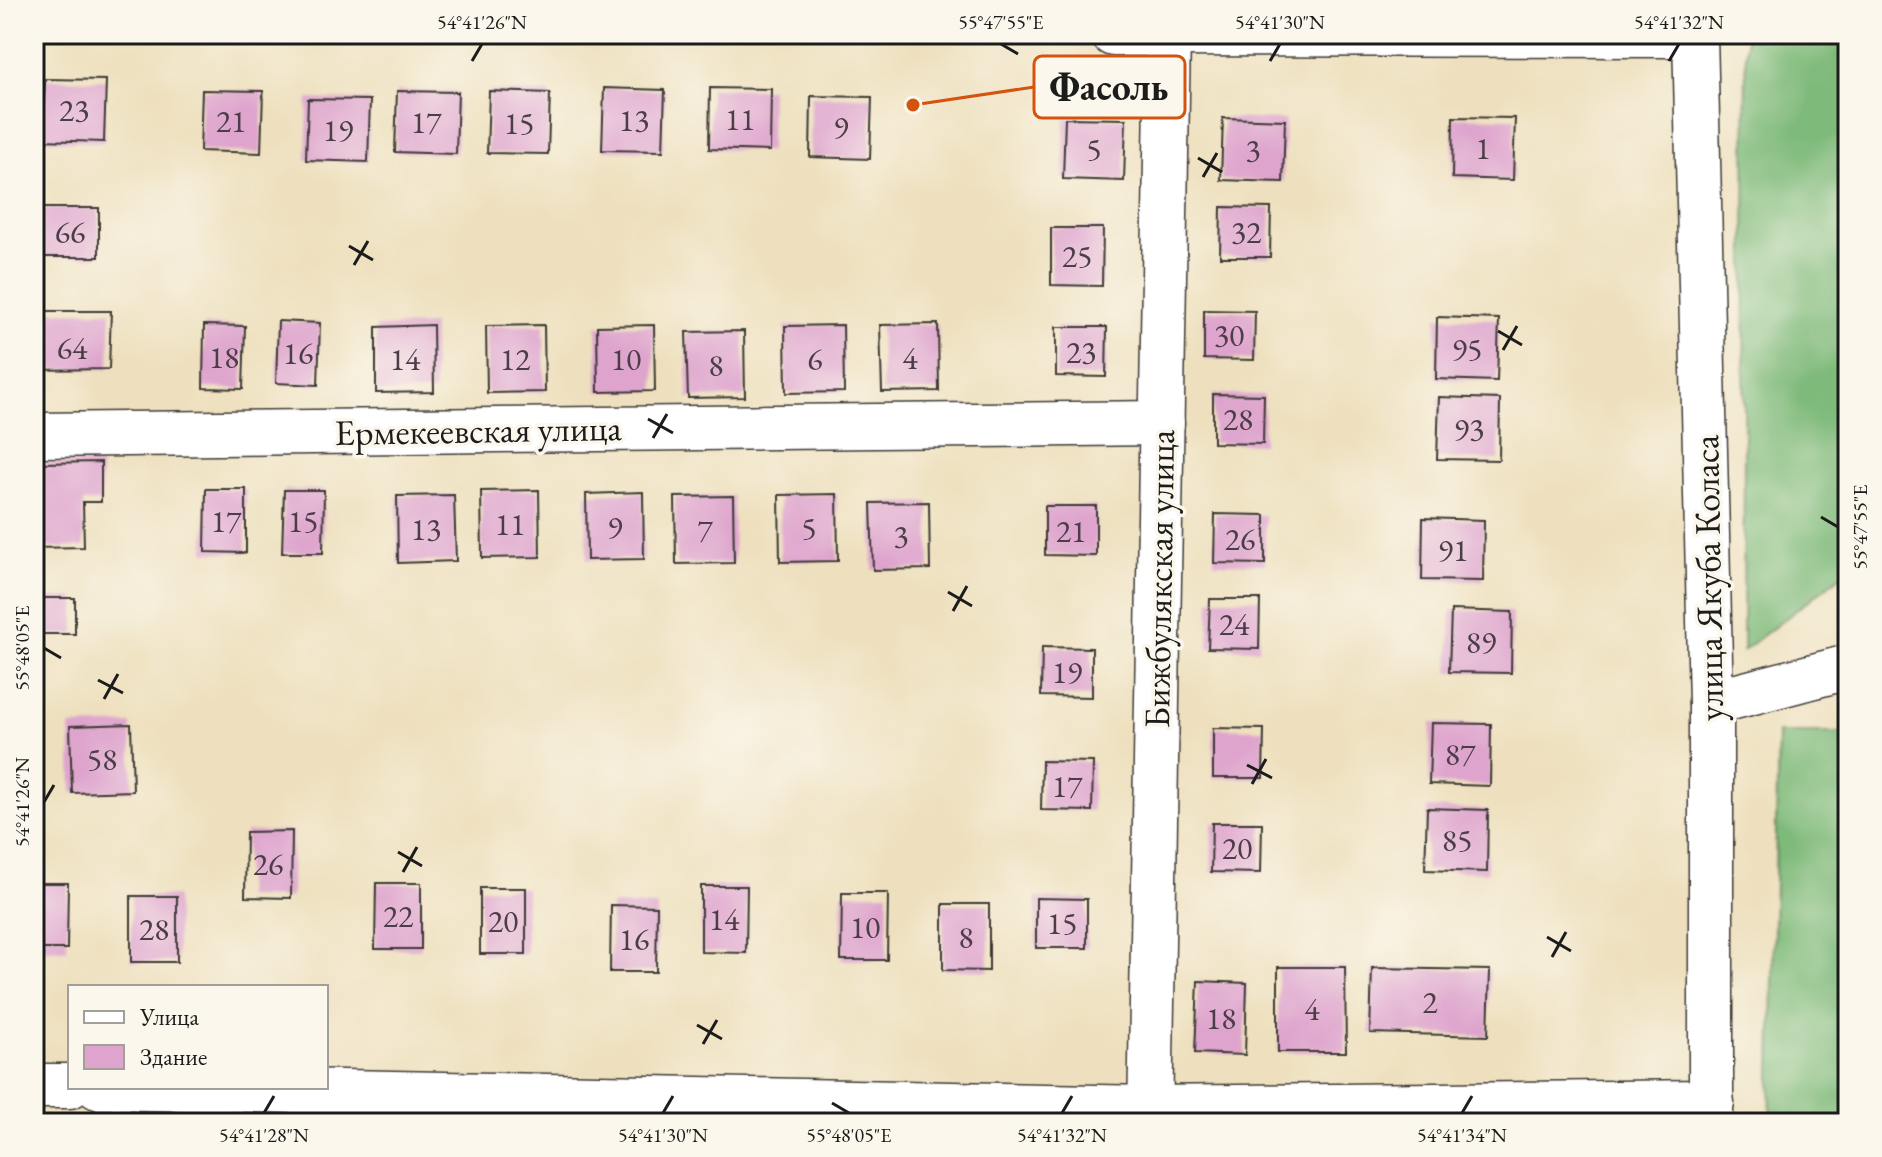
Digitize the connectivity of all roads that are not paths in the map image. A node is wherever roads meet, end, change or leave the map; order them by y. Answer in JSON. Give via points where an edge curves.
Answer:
{"nodes":[{"id":1,"x":1113,"y":34,"type":"edge"},
{"id":2,"x":1168,"y":35,"type":"edge"},
{"id":3,"x":1695,"y":35,"type":"edge"},
{"id":4,"x":1162,"y":423,"type":"junction"},
{"id":5,"x":34,"y":435,"type":"edge"},
{"id":6,"x":1848,"y":667,"type":"edge"},
{"id":7,"x":1711,"y":703,"type":"junction"},
{"id":8,"x":34,"y":1086,"type":"edge"},
{"id":9,"x":68,"y":1086,"type":"edge"},
{"id":10,"x":171,"y":1089,"type":"edge"},
{"id":11,"x":1712,"y":1113,"type":"edge"},
{"id":12,"x":1150,"y":1116,"type":"edge"}],
"edges":[{"from":1,"to":2,"type":"street"},
{"from":2,"to":3,"type":"street"},
{"from":2,"to":4,"type":"street","name":"Бижбулякская улица"},
{"from":3,"to":7,"type":"street","name":"улица Якуба Коласа"},
{"from":4,"to":5,"type":"street","name":"Ермекеевская улица"},
{"from":4,"to":12,"type":"street","name":"Бижбулякская улица"},
{"from":6,"to":7,"type":"street"},
{"from":7,"to":11,"type":"street","name":"улица Якуба Коласа"},
{"from":8,"to":9,"type":"street"},
{"from":10,"to":12,"type":"street"},
{"from":11,"to":12,"type":"street"}]}
